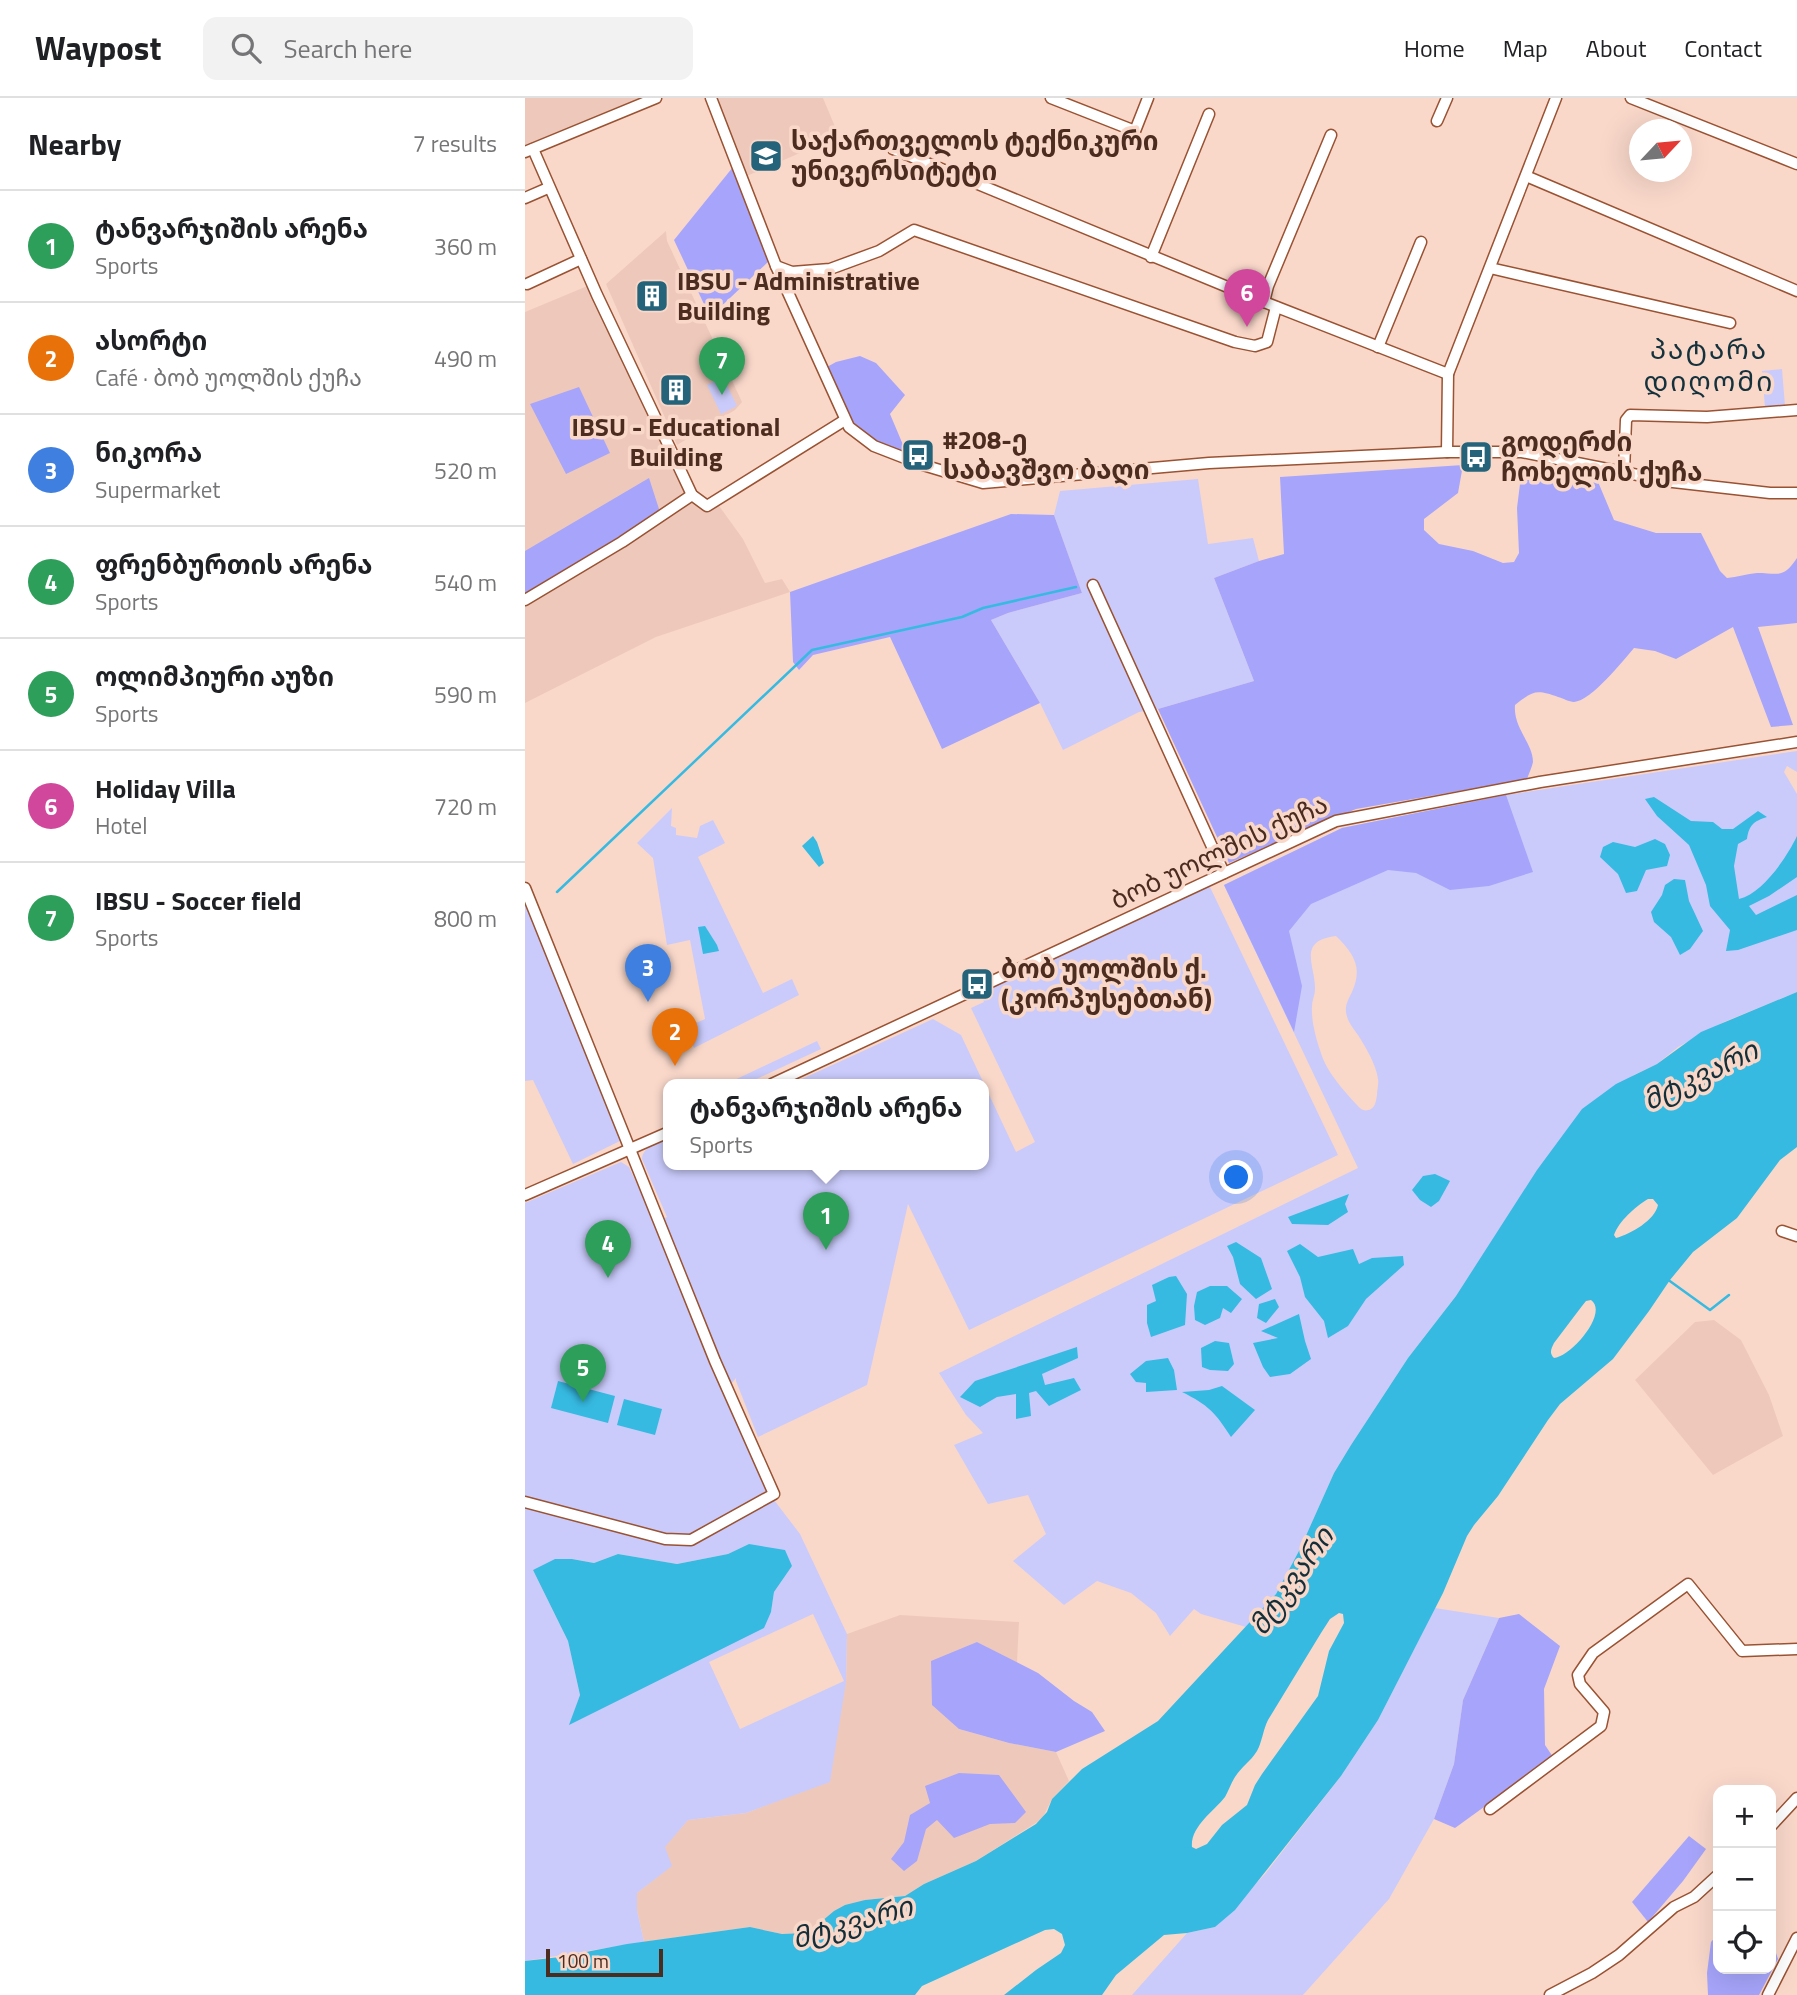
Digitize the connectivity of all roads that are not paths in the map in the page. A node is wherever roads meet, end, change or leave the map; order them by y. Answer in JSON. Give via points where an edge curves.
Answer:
{"nodes":[{"id":1,"x":656,"y":98,"type":"edge"},
{"id":2,"x":711,"y":98,"type":"edge"},
{"id":3,"x":1051,"y":98,"type":"edge"},
{"id":4,"x":1148,"y":98,"type":"edge"},
{"id":5,"x":1447,"y":98,"type":"edge"},
{"id":6,"x":1556,"y":98,"type":"edge"},
{"id":7,"x":1631,"y":98,"type":"edge"},
{"id":8,"x":1209,"y":114,"type":"dead end"},
{"id":9,"x":1437,"y":121,"type":"dead end"},
{"id":10,"x":1331,"y":135,"type":"dead end"},
{"id":11,"x":893,"y":149,"type":"dead end"},
{"id":12,"x":529,"y":151,"type":"edge"},
{"id":13,"x":1797,"y":164,"type":"edge"},
{"id":14,"x":1526,"y":176,"type":"junction"},
{"id":15,"x":548,"y":188,"type":"junction"},
{"id":16,"x":525,"y":198,"type":"edge"},
{"id":17,"x":1420,"y":242,"type":"dead end"},
{"id":18,"x":1151,"y":257,"type":"junction"},
{"id":19,"x":581,"y":259,"type":"junction"},
{"id":20,"x":776,"y":266,"type":"junction"},
{"id":21,"x":1490,"y":268,"type":"junction"},
{"id":22,"x":527,"y":284,"type":"dead end"},
{"id":23,"x":1797,"y":291,"type":"edge"},
{"id":24,"x":1264,"y":302,"type":"junction"},
{"id":25,"x":1276,"y":307,"type":"junction"},
{"id":26,"x":1730,"y":323,"type":"dead end"},
{"id":27,"x":1378,"y":347,"type":"junction"},
{"id":28,"x":1448,"y":374,"type":"junction"},
{"id":29,"x":1797,"y":410,"type":"edge"},
{"id":30,"x":845,"y":420,"type":"junction"},
{"id":31,"x":1447,"y":452,"type":"junction"},
{"id":32,"x":1624,"y":471,"type":"junction"},
{"id":33,"x":1797,"y":493,"type":"edge"},
{"id":34,"x":692,"y":495,"type":"junction"},
{"id":35,"x":1093,"y":585,"type":"dead end"},
{"id":36,"x":525,"y":600,"type":"edge"},
{"id":37,"x":1797,"y":743,"type":"edge"},
{"id":38,"x":1224,"y":873,"type":"junction"},
{"id":39,"x":525,"y":888,"type":"edge"},
{"id":40,"x":783,"y":1079,"type":"edge"},
{"id":41,"x":663,"y":1135,"type":"edge"},
{"id":42,"x":631,"y":1149,"type":"junction"},
{"id":43,"x":525,"y":1195,"type":"edge"},
{"id":44,"x":1782,"y":1231,"type":"dead end"},
{"id":45,"x":1797,"y":1236,"type":"edge"},
{"id":46,"x":525,"y":1502,"type":"edge"},
{"id":47,"x":1797,"y":1648,"type":"edge"},
{"id":48,"x":1797,"y":1656,"type":"edge"},
{"id":49,"x":1797,"y":1798,"type":"edge"},
{"id":50,"x":1490,"y":1809,"type":"dead end"},
{"id":51,"x":1776,"y":1821,"type":"edge"},
{"id":52,"x":1713,"y":1880,"type":"edge"},
{"id":53,"x":1797,"y":1938,"type":"edge"},
{"id":54,"x":1550,"y":1995,"type":"edge"},
{"id":55,"x":1767,"y":1995,"type":"edge"}],
"edges":[{"from":1,"to":12,"type":"street"},
{"from":2,"to":20,"type":"street"},
{"from":3,"to":4,"type":"street","via":[[1135,131]]},
{"from":5,"to":9,"type":"street"},
{"from":6,"to":14,"type":"street"},
{"from":7,"to":13,"type":"street"},
{"from":8,"to":18,"type":"street"},
{"from":10,"to":24,"type":"street"},
{"from":11,"to":18,"type":"street"},
{"from":12,"to":15,"type":"street"},
{"from":14,"to":21,"type":"street"},
{"from":14,"to":23,"type":"street"},
{"from":15,"to":16,"type":"street"},
{"from":15,"to":19,"type":"street"},
{"from":17,"to":27,"type":"street"},
{"from":18,"to":24,"type":"street"},
{"from":19,"to":22,"type":"street"},
{"from":19,"to":34,"type":"street"},
{"from":20,"to":25,"type":"street","via":[[792,272],[830,269],[880,251],[915,230],[1235,342],[1255,346],[1267,342]]},
{"from":20,"to":30,"type":"street"},
{"from":21,"to":26,"type":"street"},
{"from":21,"to":28,"type":"street"},
{"from":24,"to":25,"type":"street"},
{"from":25,"to":27,"type":"street"},
{"from":27,"to":28,"type":"street"},
{"from":28,"to":31,"type":"street"},
{"from":29,"to":32,"type":"street","via":[[1707,417],[1630,415]]},
{"from":30,"to":31,"type":"street","via":[[874,446],[983,482],[1209,463]]},
{"from":30,"to":34,"type":"street","via":[[707,506]]},
{"from":31,"to":32,"type":"street","via":[[1522,452]]},
{"from":32,"to":33,"type":"street","via":[[1673,482]]},
{"from":34,"to":36,"type":"street"},
{"from":35,"to":38,"type":"street"},
{"from":37,"to":38,"type":"street","name":"ბობ უოლშის ქუჩა","via":[[1540,782],[1336,821]]},
{"from":38,"to":40,"type":"street","name":"ბობ უოლშის ქუჩა"},
{"from":39,"to":42,"type":"street"},
{"from":41,"to":42,"type":"street"},
{"from":42,"to":43,"type":"street"},
{"from":42,"to":46,"type":"street","via":[[715,1361],[774,1494],[691,1540],[665,1539]]},
{"from":44,"to":45,"type":"street"},
{"from":47,"to":48,"type":"street"},
{"from":47,"to":50,"type":"street","via":[[1742,1651],[1688,1584],[1593,1653],[1578,1675],[1580,1684],[1604,1712],[1601,1726]]},
{"from":49,"to":51,"type":"street"},
{"from":52,"to":54,"type":"street","via":[[1619,1955]]},
{"from":53,"to":55,"type":"street"}]}
